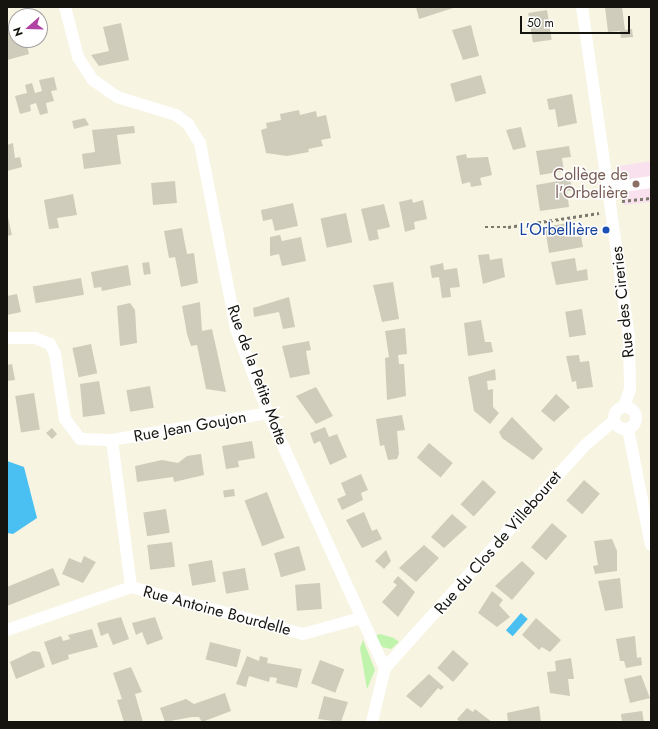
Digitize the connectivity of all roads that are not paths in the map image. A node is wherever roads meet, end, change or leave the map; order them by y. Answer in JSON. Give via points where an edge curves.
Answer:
{"nodes":[{"id":1,"x":65,"y":7,"type":"edge"},
{"id":2,"x":582,"y":7,"type":"edge"},
{"id":3,"x":651,"y":182,"type":"edge"},
{"id":4,"x":609,"y":188,"type":"junction"},
{"id":5,"x":7,"y":338,"type":"edge"},
{"id":6,"x":624,"y":406,"type":"junction"},
{"id":7,"x":268,"y":413,"type":"junction"},
{"id":8,"x":614,"y":421,"type":"junction"},
{"id":9,"x":628,"y":429,"type":"junction"},
{"id":10,"x":112,"y":440,"type":"junction"},
{"id":11,"x":651,"y":545,"type":"edge"},
{"id":12,"x":131,"y":587,"type":"junction"},
{"id":13,"x":361,"y":618,"type":"junction"},
{"id":14,"x":7,"y":630,"type":"edge"},
{"id":15,"x":384,"y":668,"type":"junction"},
{"id":16,"x":372,"y":722,"type":"edge"}],
"edges":[{"from":1,"to":7,"type":"street","name":"Rue de la Petite Motte","via":[[78,57],[93,80],[117,97],[176,115],[196,134],[229,304]]},
{"from":2,"to":4,"type":"street","name":"Rue des Cireries"},
{"from":3,"to":4,"type":"street"},
{"from":4,"to":6,"type":"street","name":"Rue des Cireries","via":[[629,337],[630,390]]},
{"from":5,"to":10,"type":"street","name":"Rue Jean Goujon","via":[[34,338],[50,344],[55,354],[65,419],[71,431],[80,438]]},
{"from":6,"to":8,"type":"street","via":[[616,411]]},
{"from":6,"to":9,"type":"street","via":[[633,410],[636,417]]},
{"from":7,"to":10,"type":"street","name":"Rue Jean Goujon"},
{"from":7,"to":13,"type":"street","name":"Rue de la Petite Motte"},
{"from":8,"to":9,"type":"street","via":[[620,428]]},
{"from":8,"to":15,"type":"street","name":"Rue du Clos de Villebouret","via":[[584,446]]},
{"from":9,"to":11,"type":"street"},
{"from":10,"to":12,"type":"street"},
{"from":12,"to":13,"type":"street","name":"Rue Antoine Bourdelle","via":[[303,634]]},
{"from":12,"to":14,"type":"street","name":"Rue Antoine Bourdelle"},
{"from":13,"to":15,"type":"street","name":"Rue de la Petite Motte"},
{"from":15,"to":16,"type":"street"}]}
